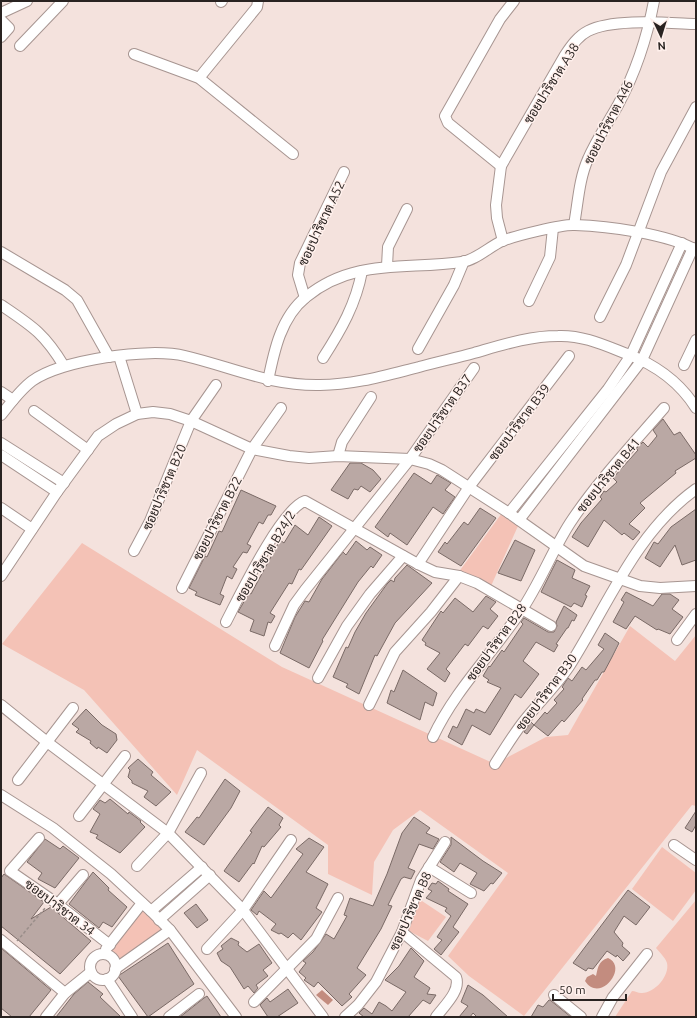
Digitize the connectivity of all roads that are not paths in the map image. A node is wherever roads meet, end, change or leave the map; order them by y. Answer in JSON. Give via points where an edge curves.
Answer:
{"nodes":[{"id":1,"x":27,"y":1,"type":"edge"},
{"id":2,"x":63,"y":1,"type":"edge"},
{"id":3,"x":258,"y":1,"type":"edge"},
{"id":4,"x":514,"y":1,"type":"edge"},
{"id":5,"x":654,"y":1,"type":"edge"},
{"id":6,"x":1,"y":13,"type":"edge"},
{"id":7,"x":1,"y":20,"type":"edge"},
{"id":8,"x":650,"y":22,"type":"junction"},
{"id":9,"x":696,"y":24,"type":"edge"},
{"id":10,"x":1,"y":37,"type":"edge"},
{"id":11,"x":20,"y":46,"type":"dead end"},
{"id":12,"x":134,"y":54,"type":"dead end"},
{"id":13,"x":199,"y":78,"type":"junction"},
{"id":14,"x":696,"y":107,"type":"edge"},
{"id":15,"x":293,"y":154,"type":"dead end"},
{"id":16,"x":501,"y":166,"type":"junction"},
{"id":17,"x":344,"y":172,"type":"dead end"},
{"id":18,"x":407,"y":209,"type":"dead end"},
{"id":19,"x":574,"y":225,"type":"junction"},
{"id":20,"x":553,"y":228,"type":"junction"},
{"id":21,"x":639,"y":232,"type":"junction"},
{"id":22,"x":503,"y":241,"type":"junction"},
{"id":23,"x":682,"y":243,"type":"junction"},
{"id":24,"x":694,"y":249,"type":"edge"},
{"id":25,"x":1,"y":252,"type":"edge"},
{"id":26,"x":464,"y":262,"type":"junction"},
{"id":27,"x":387,"y":266,"type":"junction"},
{"id":28,"x":362,"y":271,"type":"junction"},
{"id":29,"x":305,"y":298,"type":"junction"},
{"id":30,"x":529,"y":301,"type":"dead end"},
{"id":31,"x":1,"y":305,"type":"edge"},
{"id":32,"x":600,"y":317,"type":"dead end"},
{"id":33,"x":696,"y":340,"type":"edge"},
{"id":34,"x":418,"y":349,"type":"dead end"},
{"id":35,"x":631,"y":355,"type":"junction"},
{"id":36,"x":569,"y":356,"type":"dead end"},
{"id":37,"x":114,"y":357,"type":"junction"},
{"id":38,"x":323,"y":358,"type":"dead end"},
{"id":39,"x":642,"y":360,"type":"junction"},
{"id":40,"x":684,"y":365,"type":"dead end"},
{"id":41,"x":64,"y":366,"type":"junction"},
{"id":42,"x":474,"y":368,"type":"dead end"},
{"id":43,"x":268,"y":380,"type":"junction"},
{"id":44,"x":216,"y":385,"type":"dead end"},
{"id":45,"x":1,"y":392,"type":"edge"},
{"id":46,"x":371,"y":397,"type":"dead end"},
{"id":47,"x":13,"y":400,"type":"junction"},
{"id":48,"x":282,"y":408,"type":"dead end"},
{"id":49,"x":664,"y":408,"type":"dead end"},
{"id":50,"x":696,"y":408,"type":"edge"},
{"id":51,"x":34,"y":411,"type":"dead end"},
{"id":52,"x":137,"y":414,"type":"junction"},
{"id":53,"x":1,"y":415,"type":"edge"},
{"id":54,"x":192,"y":421,"type":"junction"},
{"id":55,"x":1,"y":443,"type":"edge"},
{"id":56,"x":252,"y":449,"type":"junction"},
{"id":57,"x":88,"y":450,"type":"junction"},
{"id":58,"x":1,"y":455,"type":"edge"},
{"id":59,"x":338,"y":456,"type":"junction"},
{"id":60,"x":410,"y":458,"type":"junction"},
{"id":61,"x":64,"y":483,"type":"junction"},
{"id":62,"x":469,"y":487,"type":"junction"},
{"id":63,"x":696,"y":489,"type":"edge"},
{"id":64,"x":57,"y":492,"type":"junction"},
{"id":65,"x":1,"y":508,"type":"edge"},
{"id":66,"x":510,"y":513,"type":"junction"},
{"id":67,"x":519,"y":520,"type":"junction"},
{"id":68,"x":32,"y":529,"type":"junction"},
{"id":69,"x":354,"y":529,"type":"junction"},
{"id":70,"x":556,"y":545,"type":"junction"},
{"id":71,"x":134,"y":551,"type":"dead end"},
{"id":72,"x":403,"y":556,"type":"junction"},
{"id":73,"x":418,"y":564,"type":"junction"},
{"id":74,"x":1,"y":576,"type":"edge"},
{"id":75,"x":459,"y":576,"type":"junction"},
{"id":76,"x":621,"y":579,"type":"junction"},
{"id":77,"x":696,"y":586,"type":"edge"},
{"id":78,"x":182,"y":588,"type":"dead end"},
{"id":79,"x":522,"y":610,"type":"junction"},
{"id":80,"x":696,"y":614,"type":"edge"},
{"id":81,"x":226,"y":622,"type":"dead end"},
{"id":82,"x":551,"y":626,"type":"dead end"},
{"id":83,"x":677,"y":640,"type":"dead end"},
{"id":84,"x":274,"y":646,"type":"dead end"},
{"id":85,"x":318,"y":678,"type":"dead end"},
{"id":86,"x":1,"y":705,"type":"edge"},
{"id":87,"x":369,"y":705,"type":"dead end"},
{"id":88,"x":72,"y":708,"type":"dead end"},
{"id":89,"x":432,"y":737,"type":"dead end"},
{"id":90,"x":47,"y":742,"type":"junction"},
{"id":91,"x":125,"y":756,"type":"dead end"},
{"id":92,"x":495,"y":764,"type":"dead end"},
{"id":93,"x":201,"y":774,"type":"dead end"},
{"id":94,"x":18,"y":780,"type":"dead end"},
{"id":95,"x":104,"y":785,"type":"junction"},
{"id":96,"x":1,"y":795,"type":"edge"},
{"id":97,"x":79,"y":816,"type":"dead end"},
{"id":98,"x":168,"y":833,"type":"junction"},
{"id":99,"x":39,"y":838,"type":"dead end"},
{"id":100,"x":291,"y":840,"type":"dead end"},
{"id":101,"x":445,"y":842,"type":"dead end"},
{"id":102,"x":674,"y":845,"type":"dead end"},
{"id":103,"x":696,"y":860,"type":"edge"},
{"id":104,"x":137,"y":866,"type":"dead end"},
{"id":105,"x":202,"y":867,"type":"junction"},
{"id":106,"x":429,"y":867,"type":"junction"},
{"id":107,"x":83,"y":875,"type":"dead end"},
{"id":108,"x":210,"y":875,"type":"junction"},
{"id":109,"x":471,"y":893,"type":"dead end"},
{"id":110,"x":338,"y":898,"type":"dead end"},
{"id":111,"x":55,"y":902,"type":"junction"},
{"id":112,"x":142,"y":903,"type":"junction"},
{"id":113,"x":243,"y":910,"type":"junction"},
{"id":114,"x":151,"y":912,"type":"junction"},
{"id":115,"x":159,"y":920,"type":"junction"},
{"id":116,"x":170,"y":930,"type":"junction"},
{"id":117,"x":402,"y":932,"type":"junction"},
{"id":118,"x":1,"y":940,"type":"edge"},
{"id":119,"x":110,"y":945,"type":"junction"},
{"id":120,"x":207,"y":949,"type":"dead end"},
{"id":121,"x":103,"y":954,"type":"junction"},
{"id":122,"x":647,"y":954,"type":"dead end"},
{"id":123,"x":115,"y":969,"type":"junction"},
{"id":124,"x":288,"y":969,"type":"junction"},
{"id":125,"x":91,"y":972,"type":"junction"},
{"id":126,"x":108,"y":979,"type":"junction"},
{"id":127,"x":65,"y":993,"type":"junction"},
{"id":128,"x":199,"y":994,"type":"dead end"},
{"id":129,"x":554,"y":995,"type":"dead end"},
{"id":130,"x":254,"y":1002,"type":"dead end"},
{"id":131,"x":130,"y":1016,"type":"edge"},
{"id":132,"x":46,"y":1017,"type":"edge"},
{"id":133,"x":169,"y":1017,"type":"edge"},
{"id":134,"x":236,"y":1017,"type":"edge"},
{"id":135,"x":323,"y":1017,"type":"edge"},
{"id":136,"x":345,"y":1017,"type":"edge"},
{"id":137,"x":436,"y":1017,"type":"edge"},
{"id":138,"x":581,"y":1017,"type":"edge"},
{"id":139,"x":602,"y":1017,"type":"edge"}],
"edges":[{"from":1,"to":6,"type":"street"},
{"from":2,"to":11,"type":"street"},
{"from":3,"to":13,"type":"street","via":[[257,7]]},
{"from":4,"to":16,"type":"street","via":[[500,19],[446,112],[445,120]]},
{"from":5,"to":8,"type":"street","name":"ซอยปาริชาต A46"},
{"from":7,"to":10,"type":"street","via":[[9,28]]},
{"from":8,"to":9,"type":"street","name":"ซอยปาริชาต A38"},
{"from":8,"to":16,"type":"street","name":"ซอยปาริชาต A38","via":[[605,26],[588,31],[577,40],[565,55]]},
{"from":8,"to":19,"type":"street","name":"ซอยปาริชาต A46","via":[[637,64],[588,159]]},
{"from":12,"to":13,"type":"street"},
{"from":13,"to":15,"type":"street"},
{"from":14,"to":21,"type":"street","via":[[661,172]]},
{"from":16,"to":22,"type":"street","name":"ซอยปาริชาต A38","via":[[496,205]]},
{"from":17,"to":29,"type":"street","name":"ซอยปาริชาต A52","via":[[300,264],[298,275]]},
{"from":18,"to":27,"type":"street","via":[[388,247]]},
{"from":19,"to":20,"type":"street"},
{"from":19,"to":21,"type":"street"},
{"from":20,"to":22,"type":"street"},
{"from":20,"to":30,"type":"street","via":[[550,257]]},
{"from":21,"to":23,"type":"street"},
{"from":21,"to":32,"type":"street","via":[[619,281]]},
{"from":22,"to":26,"type":"street"},
{"from":23,"to":24,"type":"street"},
{"from":23,"to":35,"type":"street"},
{"from":24,"to":39,"type":"street"},
{"from":25,"to":37,"type":"street","via":[[66,290],[77,300]]},
{"from":26,"to":27,"type":"street","via":[[430,266]]},
{"from":26,"to":34,"type":"street"},
{"from":27,"to":28,"type":"street"},
{"from":28,"to":29,"type":"street","via":[[340,276]]},
{"from":28,"to":38,"type":"street","via":[[354,303]]},
{"from":29,"to":43,"type":"street","via":[[293,312],[276,343]]},
{"from":31,"to":41,"type":"street","via":[[36,328],[53,347]]},
{"from":33,"to":40,"type":"street"},
{"from":35,"to":39,"type":"street"},
{"from":35,"to":43,"type":"street","via":[[590,339],[559,336],[503,344],[380,377],[340,384],[285,384]]},
{"from":35,"to":66,"type":"street","via":[[608,389]]},
{"from":36,"to":62,"type":"street","name":"ซอยปาริชาต B39"},
{"from":37,"to":41,"type":"street"},
{"from":37,"to":43,"type":"street","via":[[182,355]]},
{"from":37,"to":52,"type":"street"},
{"from":39,"to":50,"type":"street","via":[[685,390]]},
{"from":39,"to":67,"type":"street"},
{"from":41,"to":47,"type":"street","via":[[32,381]]},
{"from":42,"to":60,"type":"street","name":"ซอยปาริชาต B37"},
{"from":44,"to":54,"type":"street","name":"ซอยปาริชาต B20"},
{"from":45,"to":47,"type":"street"},
{"from":46,"to":59,"type":"street","via":[[342,442]]},
{"from":47,"to":53,"type":"street"},
{"from":48,"to":56,"type":"street","name":"ซอยปาริชาต B22"},
{"from":49,"to":70,"type":"street","name":"ซอยปาริชาต B41","via":[[605,477]]},
{"from":51,"to":57,"type":"street"},
{"from":52,"to":54,"type":"street","via":[[159,413]]},
{"from":52,"to":57,"type":"street","via":[[98,436]]},
{"from":54,"to":56,"type":"street"},
{"from":54,"to":71,"type":"street","name":"ซอยปาริชาต B20","via":[[150,522]]},
{"from":55,"to":61,"type":"street"},
{"from":56,"to":59,"type":"street","via":[[309,458]]},
{"from":56,"to":78,"type":"street","name":"ซอยปาริชาต B22"},
{"from":57,"to":61,"type":"street"},
{"from":58,"to":64,"type":"street"},
{"from":59,"to":60,"type":"street"},
{"from":60,"to":62,"type":"street","via":[[442,470]]},
{"from":60,"to":69,"type":"street","name":"ซอยปาริชาต B37"},
{"from":61,"to":64,"type":"street"},
{"from":62,"to":66,"type":"street"},
{"from":62,"to":73,"type":"street","name":"ซอยปาริชาต B39"},
{"from":63,"to":76,"type":"street","name":"ซอยปาริชาต B30","via":[[677,502],[655,527]]},
{"from":64,"to":68,"type":"street"},
{"from":65,"to":68,"type":"street"},
{"from":66,"to":67,"type":"street"},
{"from":67,"to":70,"type":"street"},
{"from":68,"to":74,"type":"street"},
{"from":69,"to":72,"type":"street"},
{"from":69,"to":81,"type":"street","name":"ซอยปาริชาต B24/2","via":[[311,503],[299,503],[285,518]]},
{"from":69,"to":84,"type":"street","name":"ซอยปาริชาต B37","via":[[294,605]]},
{"from":70,"to":76,"type":"street","via":[[584,566]]},
{"from":70,"to":79,"type":"street","name":"ซอยปาริชาต B28"},
{"from":72,"to":73,"type":"street"},
{"from":72,"to":85,"type":"street","via":[[350,621]]},
{"from":73,"to":75,"type":"street","via":[[435,572]]},
{"from":75,"to":79,"type":"street","via":[[490,590]]},
{"from":75,"to":87,"type":"street","via":[[395,652]]},
{"from":76,"to":77,"type":"street","via":[[640,586],[660,588]]},
{"from":76,"to":92,"type":"street","name":"ซอยปาริชาต B30","via":[[569,666],[523,722]]},
{"from":79,"to":82,"type":"street"},
{"from":79,"to":89,"type":"street","name":"ซอยปาริชาต B28","via":[[452,702]]},
{"from":80,"to":83,"type":"street"},
{"from":86,"to":90,"type":"street"},
{"from":88,"to":90,"type":"street"},
{"from":90,"to":94,"type":"street"},
{"from":90,"to":95,"type":"street"},
{"from":91,"to":95,"type":"street"},
{"from":93,"to":98,"type":"street"},
{"from":95,"to":97,"type":"street"},
{"from":95,"to":98,"type":"street"},
{"from":96,"to":112,"type":"street","via":[[53,828],[111,874]]},
{"from":98,"to":104,"type":"street"},
{"from":98,"to":105,"type":"street"},
{"from":99,"to":111,"type":"street","name":"ซอยปาริชาต 34","via":[[10,871]]},
{"from":100,"to":113,"type":"street"},
{"from":101,"to":106,"type":"street","name":"ซอยปาริชาต B8"},
{"from":102,"to":103,"type":"street"},
{"from":105,"to":108,"type":"street"},
{"from":105,"to":114,"type":"street"},
{"from":106,"to":109,"type":"street"},
{"from":106,"to":117,"type":"street","name":"ซอยปาริชาต B8","via":[[416,890]]},
{"from":107,"to":111,"type":"street"},
{"from":108,"to":113,"type":"street"},
{"from":108,"to":115,"type":"street"},
{"from":110,"to":124,"type":"street","via":[[316,939]]},
{"from":111,"to":119,"type":"street","name":"ซอยปาริชาต 34"},
{"from":112,"to":114,"type":"street"},
{"from":112,"to":119,"type":"street"},
{"from":113,"to":120,"type":"street"},
{"from":113,"to":124,"type":"street"},
{"from":114,"to":115,"type":"street"},
{"from":115,"to":116,"type":"street"},
{"from":116,"to":123,"type":"street"},
{"from":116,"to":134,"type":"street"},
{"from":117,"to":136,"type":"street","name":"ซอยปาริชาต B8","via":[[376,982]]},
{"from":117,"to":137,"type":"street","via":[[456,977],[456,990]]},
{"from":118,"to":127,"type":"street"},
{"from":119,"to":121,"type":"street"},
{"from":121,"to":123,"type":"street","via":[[111,958]]},
{"from":121,"to":125,"type":"street","via":[[93,959]]},
{"from":122,"to":139,"type":"street","via":[[613,997]]},
{"from":123,"to":126,"type":"street"},
{"from":124,"to":130,"type":"street"},
{"from":124,"to":135,"type":"street"},
{"from":125,"to":126,"type":"street","via":[[99,979]]},
{"from":125,"to":127,"type":"street"},
{"from":126,"to":131,"type":"street"},
{"from":127,"to":132,"type":"street"},
{"from":128,"to":133,"type":"street"},
{"from":129,"to":138,"type":"street"}]}
